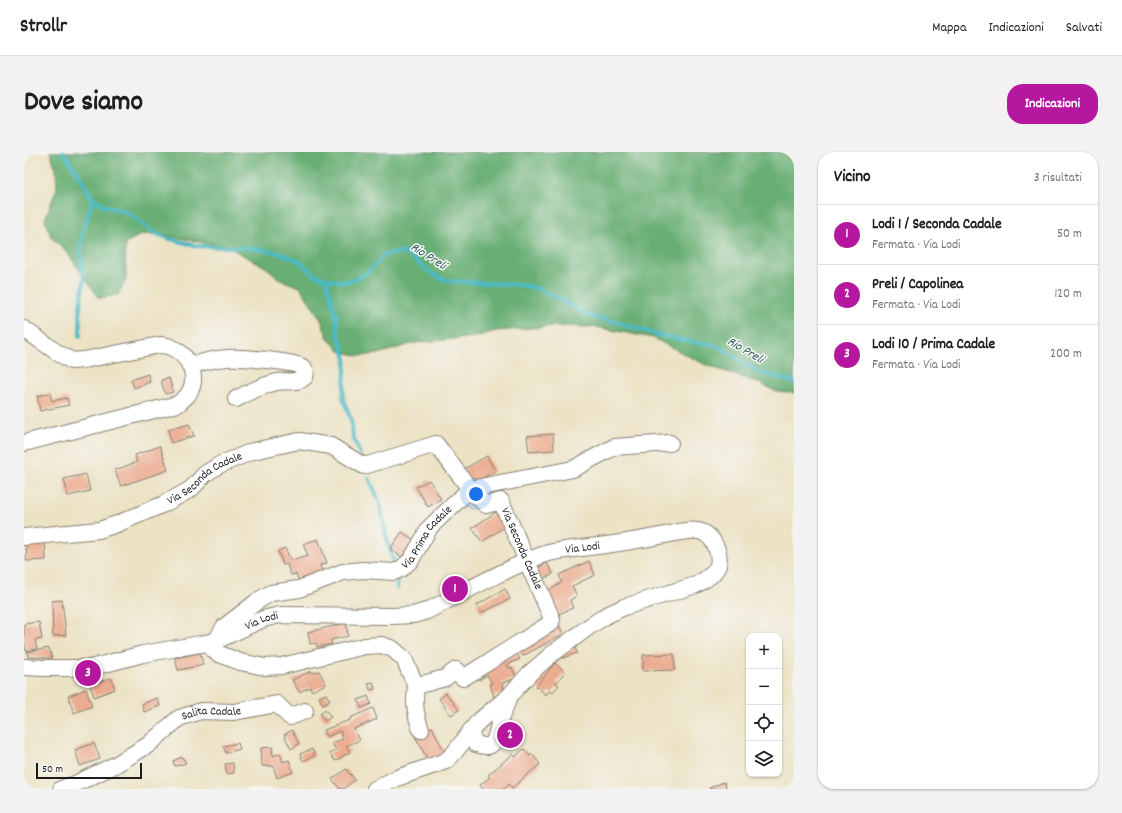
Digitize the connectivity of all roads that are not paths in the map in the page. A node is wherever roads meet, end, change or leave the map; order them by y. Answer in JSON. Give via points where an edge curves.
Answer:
{"nodes":[{"id":1,"x":24,"y":329,"type":"edge"},
{"id":2,"x":190,"y":366,"type":"junction"},
{"id":3,"x":236,"y":399,"type":"dead end"},
{"id":4,"x":24,"y":443,"type":"edge"},
{"id":5,"x":670,"y":443,"type":"dead end"},
{"id":6,"x":470,"y":489,"type":"junction"},
{"id":7,"x":24,"y":537,"type":"edge"},
{"id":8,"x":526,"y":561,"type":"junction"},
{"id":9,"x":212,"y":641,"type":"junction"},
{"id":10,"x":24,"y":667,"type":"edge"},
{"id":11,"x":416,"y":686,"type":"junction"},
{"id":12,"x":510,"y":695,"type":"junction"},
{"id":13,"x":305,"y":711,"type":"dead end"},
{"id":14,"x":421,"y":730,"type":"dead end"},
{"id":15,"x":471,"y":730,"type":"junction"},
{"id":16,"x":61,"y":789,"type":"edge"},
{"id":17,"x":374,"y":789,"type":"edge"}],
"edges":[{"from":1,"to":2,"type":"street","via":[[72,361],[166,345],[181,352]]},
{"from":2,"to":3,"type":"street","via":[[214,360],[243,358],[292,364],[304,368],[305,377],[302,380],[278,382]]},
{"from":2,"to":4,"type":"street","via":[[192,388],[178,404]]},
{"from":5,"to":6,"type":"street","via":[[614,447],[573,469]]},
{"from":6,"to":7,"type":"street","name":"Via Seconda Cadale","via":[[436,444],[364,466],[331,446],[299,441],[253,451],[218,465],[191,489],[164,504],[117,524],[99,530]]},
{"from":6,"to":8,"type":"street","name":"Via Seconda Cadale","via":[[486,505],[501,501]]},
{"from":6,"to":9,"type":"street","name":"Via Prima Cadale","via":[[430,527],[411,560],[401,569],[394,572],[343,572],[299,589],[271,593],[224,626]]},
{"from":8,"to":9,"type":"street","name":"Via Lodi","via":[[427,611],[394,616],[280,615],[263,619]]},
{"from":8,"to":11,"type":"street","name":"Via Seconda Cadale","via":[[552,619],[551,623],[463,678],[456,670],[445,678]]},
{"from":8,"to":12,"type":"street","name":"Via Lodi","via":[[566,550],[695,531],[708,536],[719,558],[713,573],[696,585],[624,607],[590,626],[552,654]]},
{"from":9,"to":10,"type":"street","name":"Via Lodi","via":[[143,654],[90,668]]},
{"from":9,"to":11,"type":"street","via":[[217,653],[240,662],[265,667],[282,666],[365,646],[382,645],[393,649],[404,659]]},
{"from":11,"to":14,"type":"street","via":[[415,713]]},
{"from":12,"to":15,"type":"street","name":"Via Lodi"},
{"from":12,"to":15,"type":"street","via":[[493,743],[484,746],[476,744],[471,736]]},
{"from":13,"to":16,"type":"street","name":"Salita Cadale","via":[[290,717],[277,704],[234,712],[201,712],[179,718],[148,745],[115,766]]},
{"from":15,"to":17,"type":"street","name":"Via Lodi","via":[[446,761]]}]}
